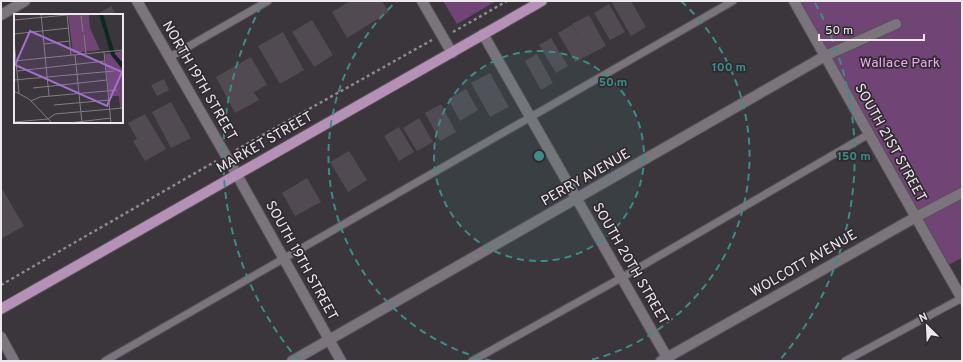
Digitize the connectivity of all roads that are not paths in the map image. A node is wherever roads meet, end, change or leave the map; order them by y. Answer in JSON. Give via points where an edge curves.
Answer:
{"nodes":[{"id":1,"x":25,"y":1,"type":"edge"},
{"id":2,"x":137,"y":1,"type":"edge"},
{"id":3,"x":268,"y":1,"type":"edge"},
{"id":4,"x":422,"y":1,"type":"edge"},
{"id":5,"x":542,"y":1,"type":"edge"},
{"id":6,"x":733,"y":1,"type":"edge"},
{"id":7,"x":794,"y":1,"type":"edge"},
{"id":8,"x":1,"y":15,"type":"edge"},
{"id":9,"x":896,"y":24,"type":"dead end"},
{"id":10,"x":484,"y":34,"type":"junction"},
{"id":11,"x":452,"y":53,"type":"junction"},
{"id":12,"x":825,"y":56,"type":"junction"},
{"id":13,"x":170,"y":57,"type":"junction"},
{"id":14,"x":531,"y":118,"type":"junction"},
{"id":15,"x":869,"y":134,"type":"junction"},
{"id":16,"x":237,"y":174,"type":"junction"},
{"id":17,"x":962,"y":193,"type":"edge"},
{"id":18,"x":577,"y":199,"type":"junction"},
{"id":19,"x":916,"y":217,"type":"junction"},
{"id":20,"x":284,"y":258,"type":"junction"},
{"id":21,"x":621,"y":278,"type":"junction"},
{"id":22,"x":962,"y":299,"type":"edge"},
{"id":23,"x":1,"y":308,"type":"edge"},
{"id":24,"x":1,"y":337,"type":"edge"},
{"id":25,"x":329,"y":340,"type":"junction"},
{"id":26,"x":666,"y":360,"type":"edge"},
{"id":27,"x":14,"y":361,"type":"edge"},
{"id":28,"x":105,"y":361,"type":"edge"},
{"id":29,"x":292,"y":361,"type":"edge"},
{"id":30,"x":341,"y":361,"type":"edge"},
{"id":31,"x":472,"y":361,"type":"edge"},
{"id":32,"x":845,"y":361,"type":"edge"}],
"edges":[{"from":1,"to":8,"type":"street"},
{"from":2,"to":13,"type":"street","name":"NORTH 19TH STREET"},
{"from":3,"to":13,"type":"lane"},
{"from":4,"to":11,"type":"street"},
{"from":5,"to":10,"type":"main road","name":"MARKET STREET"},
{"from":6,"to":14,"type":"lane"},
{"from":7,"to":12,"type":"street","name":"SOUTH 21ST STREET"},
{"from":9,"to":12,"type":"street","name":"PERRY AVENUE"},
{"from":10,"to":11,"type":"main road","name":"MARKET STREET"},
{"from":10,"to":14,"type":"street","name":"SOUTH 20TH STREET"},
{"from":11,"to":16,"type":"main road","name":"MARKET STREET"},
{"from":12,"to":15,"type":"street","name":"SOUTH 21ST STREET"},
{"from":12,"to":18,"type":"street","name":"PERRY AVENUE"},
{"from":13,"to":16,"type":"street","name":"NORTH 19TH STREET"},
{"from":14,"to":18,"type":"street","name":"SOUTH 20TH STREET"},
{"from":14,"to":20,"type":"lane"},
{"from":15,"to":19,"type":"street","name":"SOUTH 21ST STREET"},
{"from":15,"to":21,"type":"lane"},
{"from":16,"to":20,"type":"street","name":"SOUTH 19TH STREET"},
{"from":16,"to":23,"type":"main road","name":"MARKET STREET"},
{"from":17,"to":19,"type":"street","name":"WOLCOTT AVENUE"},
{"from":18,"to":21,"type":"street","name":"SOUTH 20TH STREET"},
{"from":18,"to":25,"type":"street","name":"PERRY AVENUE"},
{"from":19,"to":22,"type":"street","name":"SOUTH 21ST STREET"},
{"from":19,"to":26,"type":"street","name":"WOLCOTT AVENUE"},
{"from":20,"to":25,"type":"street","name":"SOUTH 19TH STREET"},
{"from":20,"to":28,"type":"lane"},
{"from":21,"to":26,"type":"street","name":"SOUTH 20TH STREET"},
{"from":21,"to":31,"type":"lane"},
{"from":22,"to":32,"type":"lane"},
{"from":24,"to":27,"type":"street"},
{"from":25,"to":29,"type":"street","name":"PERRY AVENUE"},
{"from":25,"to":30,"type":"street","name":"SOUTH 19TH STREET"}]}
